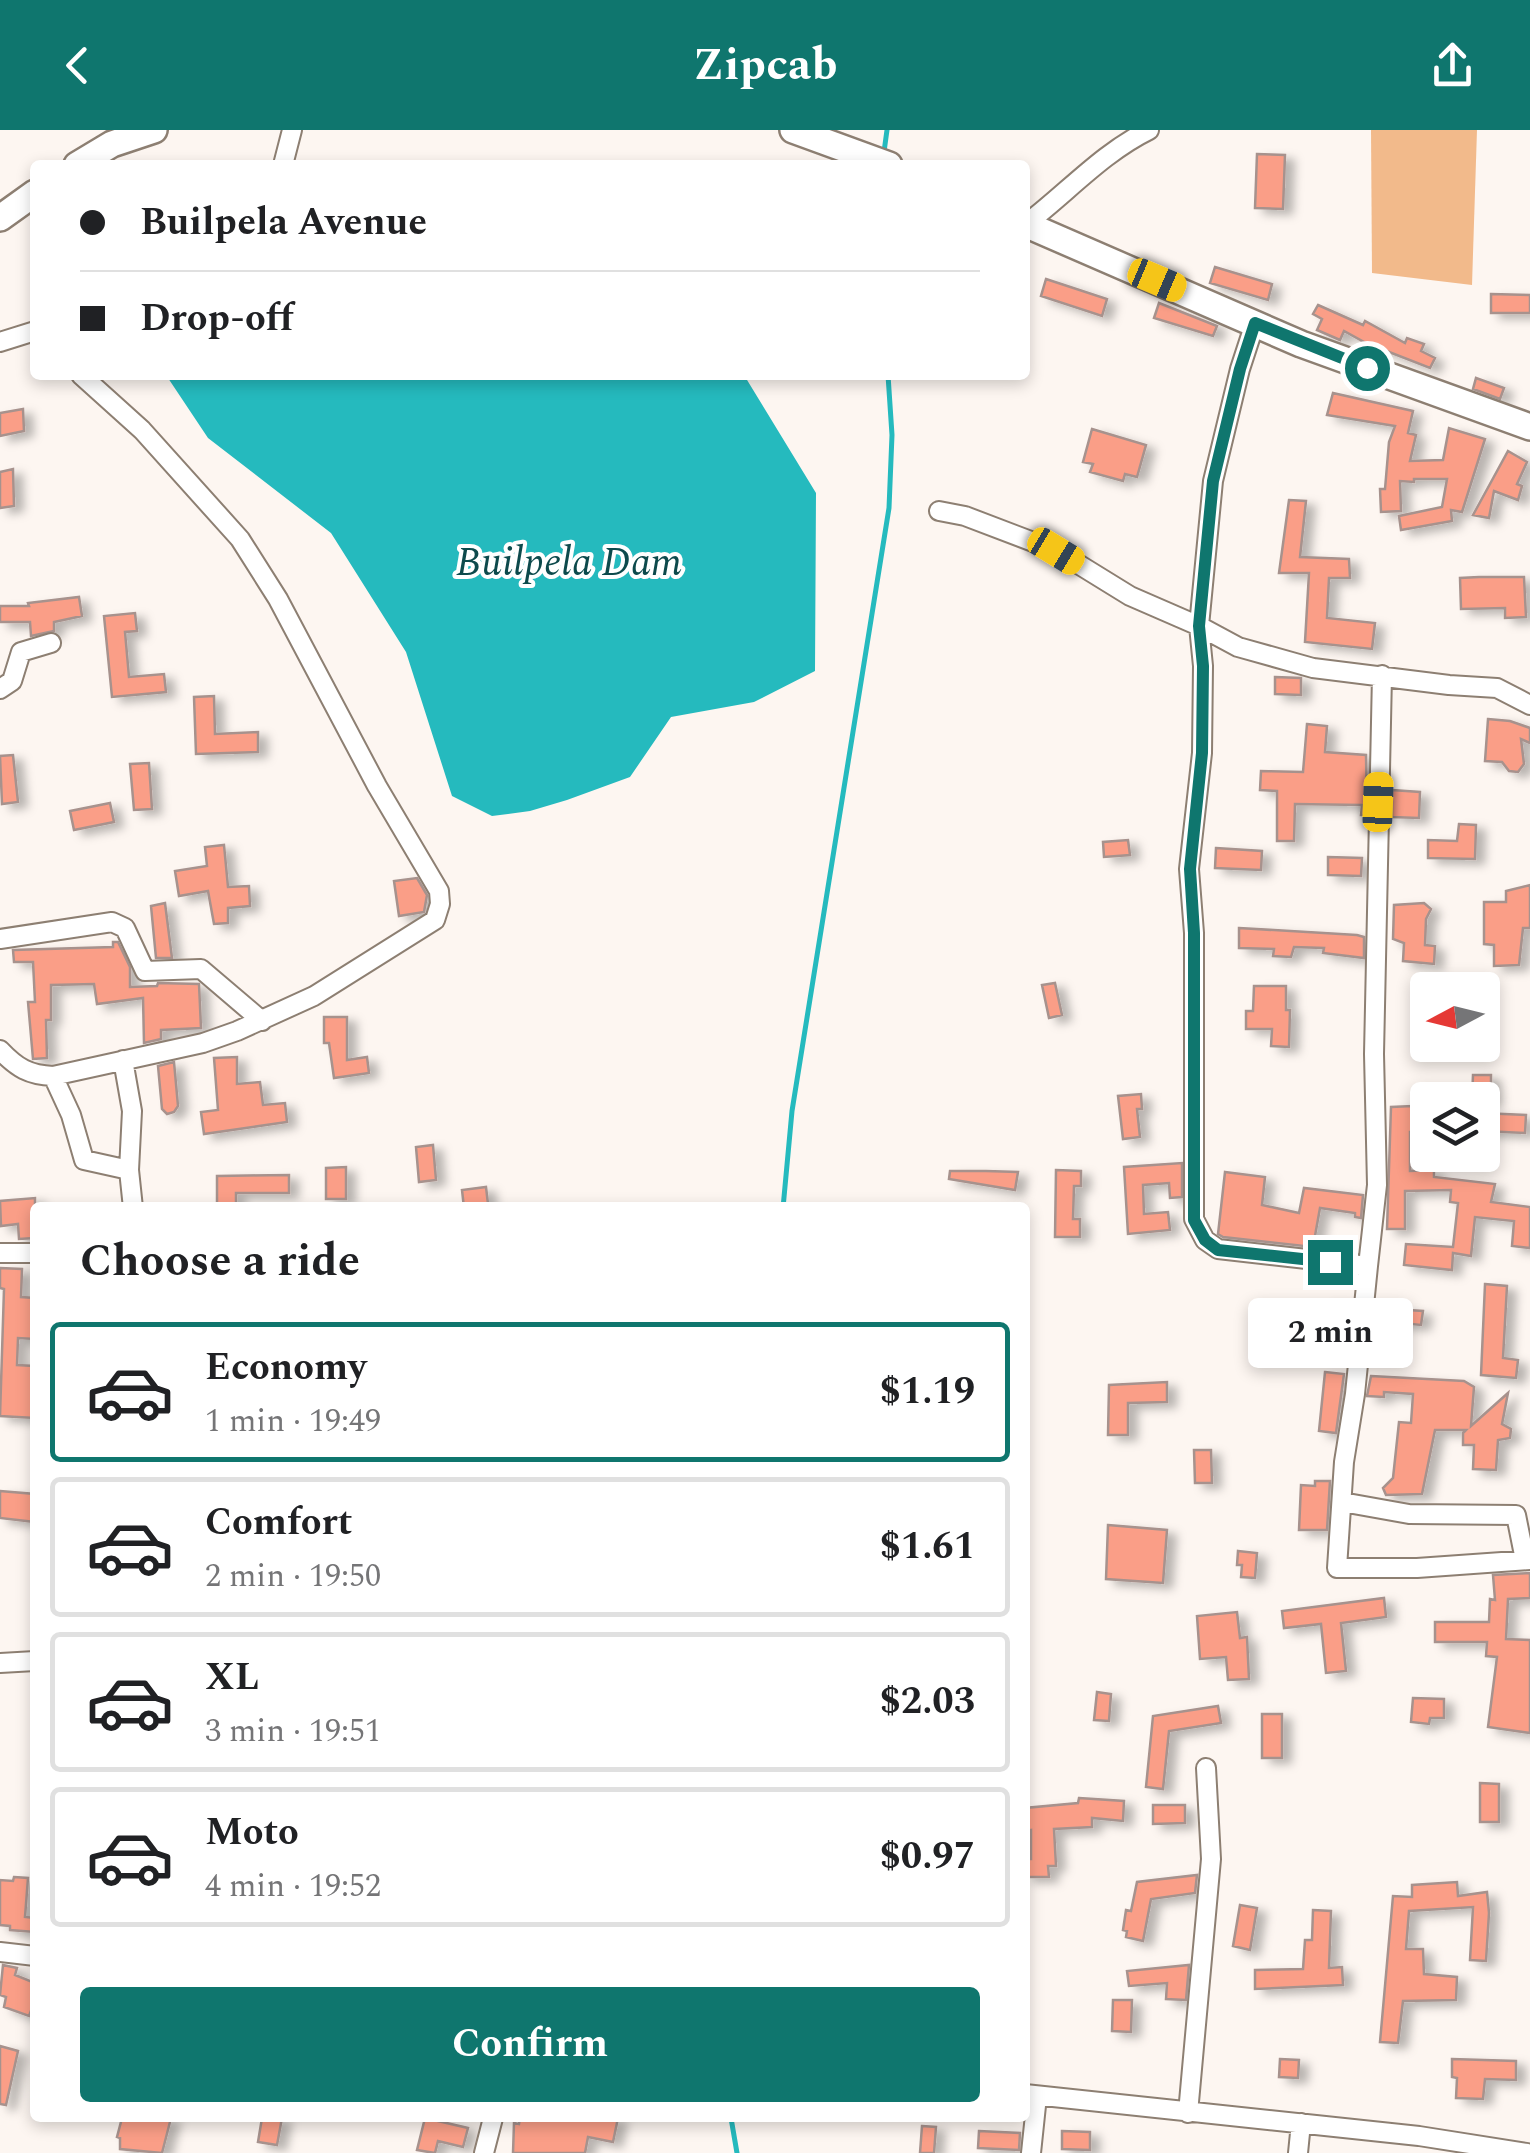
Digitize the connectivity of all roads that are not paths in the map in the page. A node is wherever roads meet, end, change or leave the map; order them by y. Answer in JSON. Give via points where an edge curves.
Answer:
{"nodes":[{"id":1,"x":154,"y":130,"type":"edge"},
{"id":2,"x":292,"y":130,"type":"edge"},
{"id":3,"x":793,"y":130,"type":"edge"},
{"id":4,"x":1149,"y":130,"type":"edge"},
{"id":5,"x":114,"y":137,"type":"edge"},
{"id":6,"x":84,"y":160,"type":"edge"},
{"id":7,"x":284,"y":160,"type":"edge"},
{"id":8,"x":876,"y":160,"type":"edge"},
{"id":9,"x":30,"y":197,"type":"edge"},
{"id":10,"x":0,"y":218,"type":"edge"},
{"id":11,"x":1030,"y":220,"type":"edge"},
{"id":12,"x":1030,"y":226,"type":"edge"},
{"id":13,"x":1255,"y":323,"type":"junction"},
{"id":14,"x":30,"y":333,"type":"edge"},
{"id":15,"x":0,"y":342,"type":"edge"},
{"id":16,"x":87,"y":380,"type":"edge"},
{"id":17,"x":1530,"y":428,"type":"edge"},
{"id":18,"x":939,"y":511,"type":"dead end"},
{"id":19,"x":1199,"y":626,"type":"junction"},
{"id":20,"x":51,"y":643,"type":"dead end"},
{"id":21,"x":1382,"y":675,"type":"junction"},
{"id":22,"x":0,"y":689,"type":"edge"},
{"id":23,"x":1530,"y":705,"type":"edge"},
{"id":24,"x":0,"y":939,"type":"edge"},
{"id":25,"x":262,"y":1021,"type":"junction"},
{"id":26,"x":0,"y":1050,"type":"edge"},
{"id":27,"x":123,"y":1060,"type":"junction"},
{"id":28,"x":53,"y":1076,"type":"junction"},
{"id":29,"x":129,"y":1170,"type":"junction"},
{"id":30,"x":132,"y":1202,"type":"edge"},
{"id":31,"x":30,"y":1252,"type":"edge"},
{"id":32,"x":0,"y":1253,"type":"edge"},
{"id":33,"x":1368,"y":1266,"type":"junction"},
{"id":34,"x":1342,"y":1502,"type":"junction"},
{"id":35,"x":1527,"y":1560,"type":"edge"},
{"id":36,"x":0,"y":1662,"type":"edge"},
{"id":37,"x":30,"y":1662,"type":"edge"},
{"id":38,"x":1206,"y":1768,"type":"dead end"},
{"id":39,"x":0,"y":1952,"type":"edge"},
{"id":40,"x":30,"y":1955,"type":"edge"},
{"id":41,"x":1031,"y":2095,"type":"edge"},
{"id":42,"x":1188,"y":2113,"type":"junction"},
{"id":43,"x":492,"y":2122,"type":"edge"},
{"id":44,"x":1301,"y":2123,"type":"junction"},
{"id":45,"x":484,"y":2153,"type":"edge"},
{"id":46,"x":1031,"y":2153,"type":"edge"},
{"id":47,"x":1298,"y":2153,"type":"edge"},
{"id":48,"x":1527,"y":2153,"type":"edge"}],
"edges":[{"from":1,"to":5,"type":"street"},
{"from":2,"to":7,"type":"street"},
{"from":3,"to":8,"type":"street"},
{"from":4,"to":11,"type":"street"},
{"from":5,"to":6,"type":"street"},
{"from":9,"to":10,"type":"street"},
{"from":12,"to":13,"type":"street"},
{"from":13,"to":17,"type":"street"},
{"from":13,"to":19,"type":"street","via":[[1213,481]]},
{"from":14,"to":15,"type":"street"},
{"from":16,"to":25,"type":"street","via":[[142,430],[240,539],[439,891],[435,920]]},
{"from":18,"to":19,"type":"street","via":[[1056,551],[1130,596]]},
{"from":19,"to":21,"type":"street","via":[[1238,647],[1313,668]]},
{"from":19,"to":33,"type":"street","via":[[1202,753],[1190,869],[1194,1220],[1218,1250]]},
{"from":20,"to":22,"type":"street","via":[[21,652],[12,681]]},
{"from":21,"to":23,"type":"street","via":[[1496,688]]},
{"from":21,"to":33,"type":"street","via":[[1374,1054],[1378,1185]]},
{"from":24,"to":25,"type":"street","via":[[112,922],[125,928],[145,971],[201,969]]},
{"from":25,"to":27,"type":"street","via":[[203,1043]]},
{"from":26,"to":28,"type":"street","via":[[32,1076]]},
{"from":27,"to":28,"type":"street"},
{"from":27,"to":29,"type":"street","via":[[132,1110]]},
{"from":28,"to":29,"type":"street","via":[[84,1160]]},
{"from":29,"to":30,"type":"street"},
{"from":31,"to":32,"type":"street"},
{"from":33,"to":34,"type":"street"},
{"from":34,"to":35,"type":"street","via":[[1409,1514],[1516,1515]]},
{"from":34,"to":35,"type":"street","via":[[1337,1568]]},
{"from":36,"to":37,"type":"street"},
{"from":38,"to":42,"type":"street","via":[[1211,1858]]},
{"from":39,"to":40,"type":"street"},
{"from":41,"to":42,"type":"street"},
{"from":41,"to":46,"type":"street"},
{"from":42,"to":44,"type":"street"},
{"from":43,"to":45,"type":"street"},
{"from":44,"to":47,"type":"street"},
{"from":44,"to":48,"type":"street"}]}
